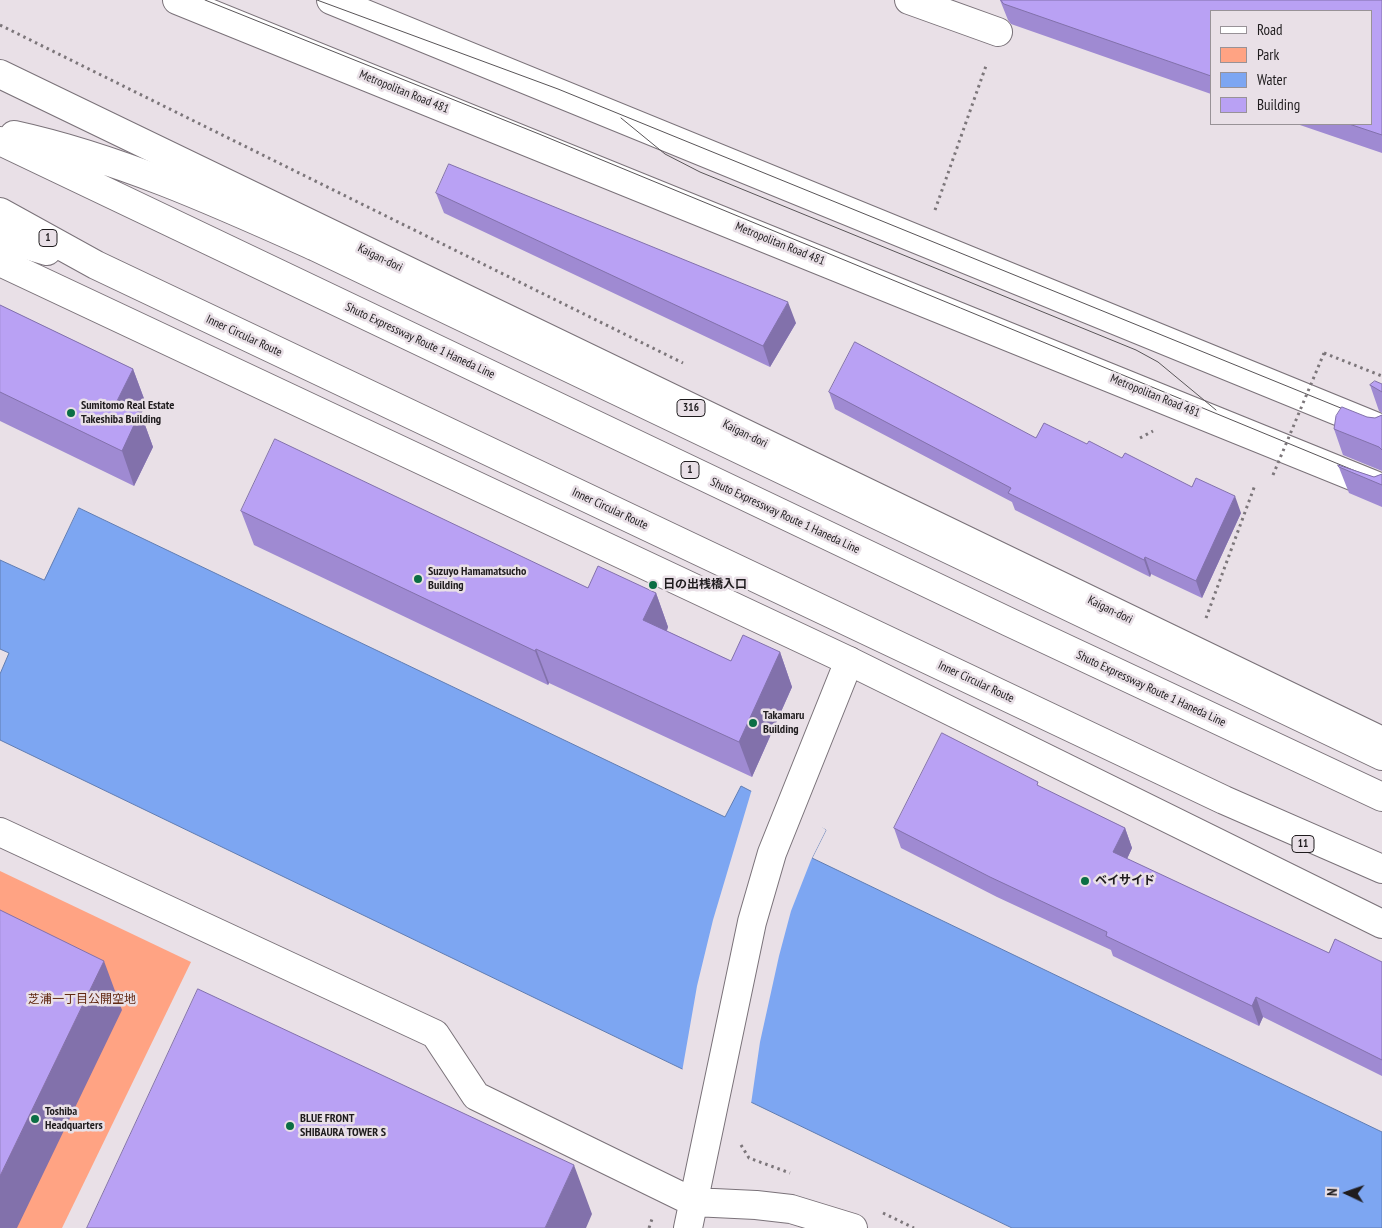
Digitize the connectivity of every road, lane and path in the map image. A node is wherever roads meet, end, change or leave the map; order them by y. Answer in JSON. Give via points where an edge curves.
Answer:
{"nodes":[{"id":1,"x":177,"y":0,"type":"edge"},
{"id":2,"x":331,"y":0,"type":"edge"},
{"id":3,"x":909,"y":0,"type":"edge"},
{"id":4,"x":0,"y":25,"type":"edge"},
{"id":5,"x":998,"y":32,"type":"joint"},
{"id":6,"x":0,"y":74,"type":"edge"},
{"id":7,"x":0,"y":132,"type":"edge"},
{"id":8,"x":0,"y":141,"type":"edge"},
{"id":9,"x":934,"y":210,"type":"dead end"},
{"id":10,"x":0,"y":212,"type":"edge"},
{"id":11,"x":0,"y":237,"type":"edge"},
{"id":12,"x":0,"y":262,"type":"edge"},
{"id":13,"x":96,"y":265,"type":"junction"},
{"id":14,"x":687,"y":365,"type":"dead end"},
{"id":15,"x":1382,"y":376,"type":"edge"},
{"id":16,"x":1382,"y":429,"type":"edge"},
{"id":17,"x":1273,"y":476,"type":"dead end"},
{"id":18,"x":1255,"y":485,"type":"dead end"},
{"id":19,"x":1382,"y":488,"type":"edge"},
{"id":20,"x":994,"y":570,"type":"junction"},
{"id":21,"x":1196,"y":617,"type":"dead end"},
{"id":22,"x":850,"y":661,"type":"junction"},
{"id":23,"x":1382,"y":741,"type":"edge"},
{"id":24,"x":1382,"y":756,"type":"edge"},
{"id":25,"x":1382,"y":786,"type":"edge"},
{"id":26,"x":1382,"y":797,"type":"edge"},
{"id":27,"x":1224,"y":800,"type":"junction"},
{"id":28,"x":0,"y":832,"type":"edge"},
{"id":29,"x":1382,"y":869,"type":"edge"},
{"id":30,"x":1382,"y":888,"type":"edge"},
{"id":31,"x":1382,"y":924,"type":"edge"},
{"id":32,"x":738,"y":1141,"type":"dead end"},
{"id":33,"x":799,"y":1175,"type":"dead end"},
{"id":34,"x":693,"y":1202,"type":"junction"},
{"id":35,"x":882,"y":1212,"type":"dead end"},
{"id":36,"x":688,"y":1228,"type":"edge"},
{"id":37,"x":853,"y":1228,"type":"edge"},
{"id":38,"x":914,"y":1228,"type":"edge"}],
"edges":[{"from":1,"to":19,"type":"main road","name":"Metropolitan Road 481"},
{"from":2,"to":16,"type":"main road"},
{"from":3,"to":5,"type":"main road"},
{"from":4,"to":14,"type":"path"},
{"from":5,"to":9,"type":"path"},
{"from":6,"to":23,"type":"main road","name":"Kaigan-dori","number":"316"},
{"from":7,"to":20,"type":"main road","via":[[139,171],[232,209]]},
{"from":8,"to":26,"type":"main road","name":"Shuto Expressway Route 1 Haneda Line","number":"1"},
{"from":10,"to":13,"type":"main road","name":"Inner Circular Route","number":"1"},
{"from":11,"to":13,"type":"main road"},
{"from":12,"to":22,"type":"main road"},
{"from":13,"to":27,"type":"main road","name":"Inner Circular Route","number":"1"},
{"from":15,"to":17,"type":"path","bridge":true,"via":[[1324,354]]},
{"from":18,"to":21,"type":"path","via":[[1205,621]]},
{"from":20,"to":24,"type":"main road"},
{"from":20,"to":25,"type":"main road"},
{"from":22,"to":31,"type":"main road"},
{"from":22,"to":34,"type":"main road","via":[[772,853],[752,922]]},
{"from":27,"to":29,"type":"main road","number":"1"},
{"from":27,"to":30,"type":"main road","number":"11"},
{"from":28,"to":34,"type":"main road","via":[[435,1034],[476,1096]]},
{"from":32,"to":33,"type":"path","via":[[749,1158]]},
{"from":34,"to":36,"type":"main road"},
{"from":34,"to":37,"type":"main road","via":[[791,1209]]},
{"from":35,"to":38,"type":"path"}]}
